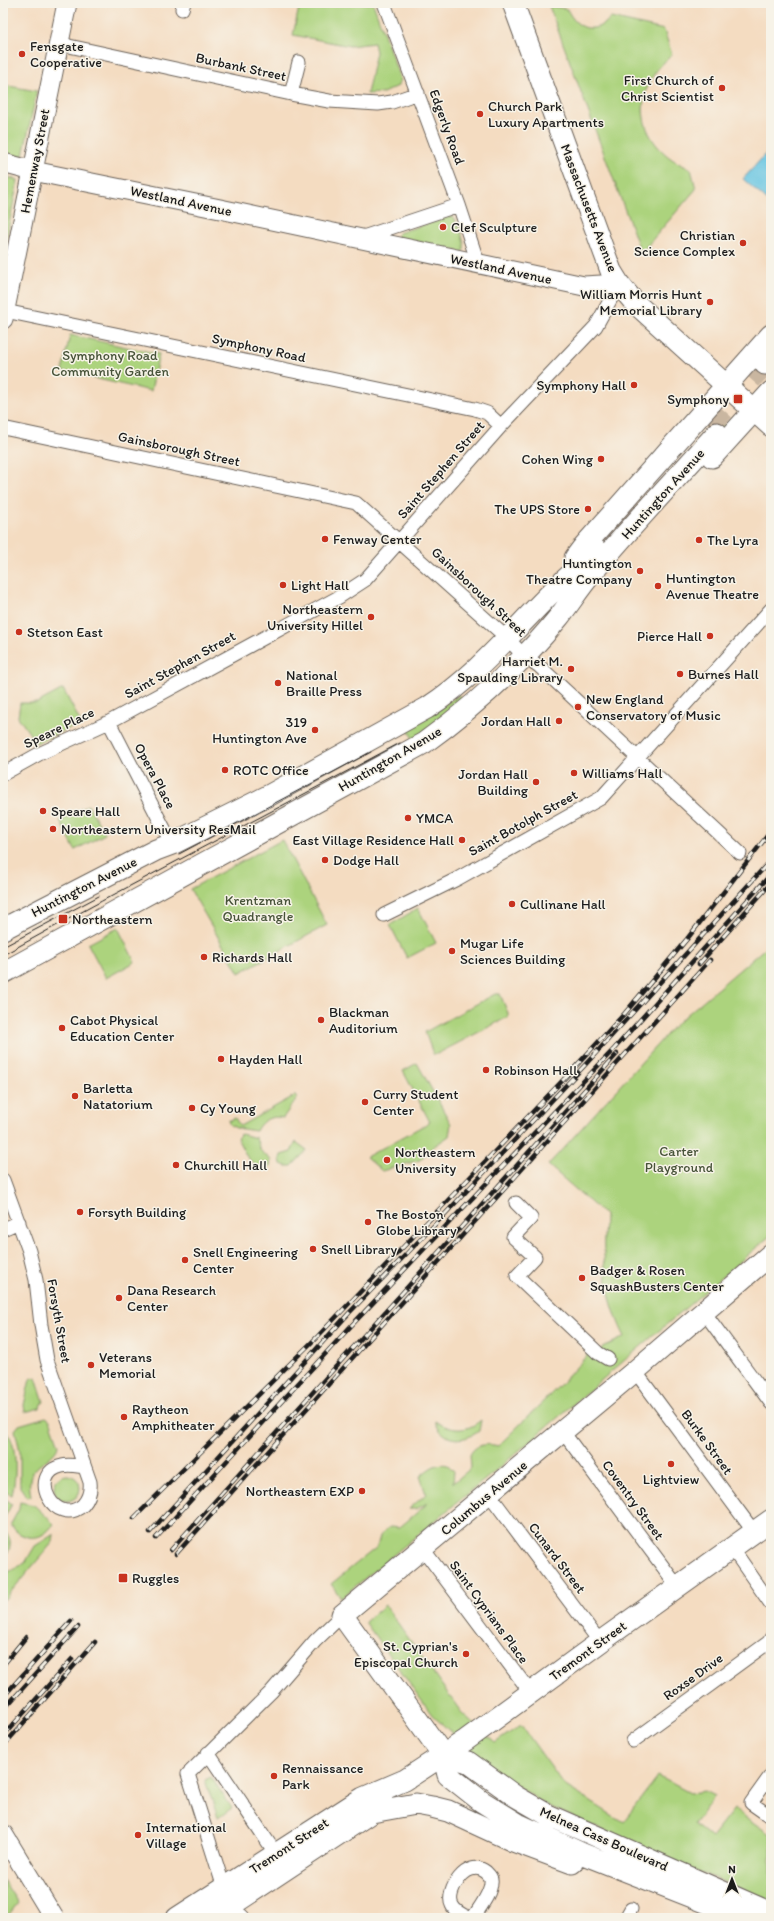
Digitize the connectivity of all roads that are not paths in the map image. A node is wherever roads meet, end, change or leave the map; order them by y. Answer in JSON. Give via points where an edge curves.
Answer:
{"nodes":[{"id":1,"x":67,"y":3,"type":"edge"},
{"id":2,"x":384,"y":3,"type":"edge"},
{"id":3,"x":513,"y":3,"type":"edge"},
{"id":4,"x":59,"y":41,"type":"junction"},
{"id":5,"x":299,"y":62,"type":"dead end"},
{"id":6,"x":418,"y":93,"type":"junction"},
{"id":7,"x":291,"y":94,"type":"junction"},
{"id":8,"x":3,"y":164,"type":"edge"},
{"id":9,"x":33,"y":172,"type":"junction"},
{"id":10,"x":459,"y":205,"type":"junction"},
{"id":11,"x":360,"y":238,"type":"junction"},
{"id":12,"x":478,"y":263,"type":"junction"},
{"id":13,"x":619,"y":284,"type":"junction"},
{"id":14,"x":4,"y":315,"type":"edge"},
{"id":15,"x":771,"y":335,"type":"edge"},
{"id":16,"x":727,"y":386,"type":"junction"},
{"id":17,"x":771,"y":392,"type":"edge"},
{"id":18,"x":754,"y":411,"type":"junction"},
{"id":19,"x":501,"y":426,"type":"junction"},
{"id":20,"x":771,"y":426,"type":"edge"},
{"id":21,"x":3,"y":428,"type":"edge"},
{"id":22,"x":400,"y":541,"type":"junction"},
{"id":23,"x":552,"y":592,"type":"junction"},
{"id":24,"x":771,"y":609,"type":"edge"},
{"id":25,"x":558,"y":617,"type":"junction"},
{"id":26,"x":508,"y":639,"type":"junction"},
{"id":27,"x":523,"y":655,"type":"junction"},
{"id":28,"x":109,"y":722,"type":"junction"},
{"id":29,"x":637,"y":758,"type":"junction"},
{"id":30,"x":3,"y":774,"type":"edge"},
{"id":31,"x":172,"y":844,"type":"junction"},
{"id":32,"x":740,"y":853,"type":"dead end"},
{"id":33,"x":384,"y":915,"type":"dead end"},
{"id":34,"x":3,"y":929,"type":"edge"},
{"id":35,"x":3,"y":973,"type":"edge"},
{"id":36,"x":3,"y":1180,"type":"edge"},
{"id":37,"x":516,"y":1203,"type":"dead end"},
{"id":38,"x":19,"y":1222,"type":"junction"},
{"id":39,"x":3,"y":1229,"type":"edge"},
{"id":40,"x":771,"y":1254,"type":"edge"},
{"id":41,"x":704,"y":1312,"type":"junction"},
{"id":42,"x":608,"y":1359,"type":"dead end"},
{"id":43,"x":635,"y":1371,"type":"junction"},
{"id":44,"x":771,"y":1404,"type":"edge"},
{"id":45,"x":563,"y":1432,"type":"junction"},
{"id":46,"x":84,"y":1467,"type":"dead end"},
{"id":47,"x":489,"y":1494,"type":"junction"},
{"id":48,"x":771,"y":1520,"type":"edge"},
{"id":49,"x":754,"y":1532,"type":"junction"},
{"id":50,"x":732,"y":1548,"type":"junction"},
{"id":51,"x":423,"y":1549,"type":"junction"},
{"id":52,"x":678,"y":1587,"type":"junction"},
{"id":53,"x":771,"y":1604,"type":"edge"},
{"id":54,"x":342,"y":1615,"type":"junction"},
{"id":55,"x":771,"y":1638,"type":"edge"},
{"id":56,"x":600,"y":1642,"type":"junction"},
{"id":57,"x":531,"y":1693,"type":"junction"},
{"id":58,"x":633,"y":1740,"type":"dead end"},
{"id":59,"x":208,"y":1753,"type":"junction"},
{"id":60,"x":443,"y":1755,"type":"junction"},
{"id":61,"x":771,"y":1775,"type":"edge"},
{"id":62,"x":405,"y":1780,"type":"junction"},
{"id":63,"x":372,"y":1812,"type":"junction"},
{"id":64,"x":771,"y":1817,"type":"edge"},
{"id":65,"x":3,"y":1834,"type":"edge"},
{"id":66,"x":276,"y":1854,"type":"junction"},
{"id":67,"x":224,"y":1888,"type":"junction"},
{"id":68,"x":699,"y":1900,"type":"junction"},
{"id":69,"x":771,"y":1913,"type":"edge"},
{"id":70,"x":226,"y":1915,"type":"edge"},
{"id":71,"x":54,"y":1918,"type":"edge"},
{"id":72,"x":177,"y":1918,"type":"edge"},
{"id":73,"x":469,"y":1918,"type":"edge"},
{"id":74,"x":473,"y":1918,"type":"edge"},
{"id":75,"x":746,"y":1918,"type":"edge"}],
"edges":[{"from":1,"to":4,"type":"main road","name":"Hemenway Street"},
{"from":2,"to":6,"type":"street","name":"Edgerly Road"},
{"from":3,"to":13,"type":"main road","name":"Massachusetts Avenue","via":[[611,271]]},
{"from":4,"to":7,"type":"street","name":"Burbank Street","via":[[70,46]]},
{"from":4,"to":9,"type":"main road","name":"Hemenway Street"},
{"from":5,"to":7,"type":"street"},
{"from":6,"to":7,"type":"street","name":"Burbank Street","via":[[392,102],[364,104]]},
{"from":6,"to":10,"type":"street","name":"Edgerly Road"},
{"from":8,"to":9,"type":"main road","name":"Westland Avenue"},
{"from":9,"to":11,"type":"main road","name":"Westland Avenue"},
{"from":9,"to":14,"type":"main road","name":"Hemenway Street"},
{"from":10,"to":11,"type":"street","name":"Westland Avenue"},
{"from":10,"to":12,"type":"street","name":"Edgerly Road"},
{"from":11,"to":12,"type":"main road","name":"Westland Avenue"},
{"from":12,"to":13,"type":"main road","name":"Westland Avenue","via":[[584,286]]},
{"from":13,"to":16,"type":"main road","name":"Massachusetts Avenue","via":[[635,303]]},
{"from":13,"to":19,"type":"street","name":"Saint Stephen Street","via":[[596,326]]},
{"from":14,"to":19,"type":"street","name":"Symphony Road","via":[[476,409],[487,413]]},
{"from":15,"to":16,"type":"main road"},
{"from":16,"to":18,"type":"main road","name":"Massachusetts Avenue"},
{"from":16,"to":23,"type":"main road","via":[[584,546]]},
{"from":17,"to":18,"type":"main road"},
{"from":18,"to":20,"type":"main road","name":"Massachusetts Avenue"},
{"from":18,"to":25,"type":"main road","via":[[601,581]]},
{"from":19,"to":22,"type":"street","name":"Saint Stephen Street"},
{"from":21,"to":22,"type":"street","name":"Gainsborough Street","via":[[350,500],[362,506]]},
{"from":22,"to":26,"type":"street","name":"Gainsborough Street"},
{"from":22,"to":28,"type":"street","name":"Saint Stephen Street","via":[[376,569],[353,589]]},
{"from":23,"to":25,"type":"main road","name":"Huntington Avenue","via":[[591,556],[714,430],[591,574]]},
{"from":23,"to":26,"type":"main road","name":"Huntington Avenue"},
{"from":24,"to":29,"type":"street","name":"Saint Botolph Street"},
{"from":25,"to":27,"type":"main road","name":"Huntington Avenue"},
{"from":26,"to":27,"type":"street","name":"Gainsborough Street"},
{"from":26,"to":31,"type":"main road","name":"Huntington Avenue","via":[[449,694],[427,708],[268,796]]},
{"from":27,"to":29,"type":"street","name":"Gainsborough Street","via":[[539,666]]},
{"from":27,"to":35,"type":"main road","name":"Huntington Avenue","via":[[475,704],[424,743]]},
{"from":28,"to":30,"type":"street","name":"Speare Place","via":[[39,754]]},
{"from":28,"to":31,"type":"street","name":"Opera Place"},
{"from":29,"to":32,"type":"street","name":"Gainsborough Street"},
{"from":29,"to":33,"type":"street","name":"Saint Botolph Street","via":[[596,801],[457,879]]},
{"from":31,"to":34,"type":"main road","name":"Huntington Avenue"},
{"from":36,"to":38,"type":"street","name":"Forsyth Street"},
{"from":37,"to":42,"type":"street","via":[[531,1218],[513,1236],[535,1257],[517,1276],[598,1353]]},
{"from":38,"to":39,"type":"street"},
{"from":38,"to":46,"type":"street","name":"Forsyth Street","via":[[36,1280],[47,1360]]},
{"from":40,"to":41,"type":"main road","name":"Columbus Avenue"},
{"from":41,"to":43,"type":"main road","name":"Columbus Avenue"},
{"from":41,"to":44,"type":"street"},
{"from":43,"to":45,"type":"main road","name":"Columbus Avenue"},
{"from":43,"to":49,"type":"street","name":"Burke Street"},
{"from":45,"to":47,"type":"main road","name":"Columbus Avenue"},
{"from":45,"to":52,"type":"street","name":"Coventry Street"},
{"from":47,"to":51,"type":"main road","name":"Columbus Avenue"},
{"from":47,"to":56,"type":"street","name":"Cunard Street"},
{"from":48,"to":49,"type":"main road","name":"Tremont Street"},
{"from":49,"to":50,"type":"main road","name":"Tremont Street"},
{"from":50,"to":52,"type":"main road","name":"Tremont Street"},
{"from":50,"to":53,"type":"street"},
{"from":51,"to":54,"type":"main road","name":"Columbus Avenue"},
{"from":51,"to":57,"type":"street","name":"Saint Cyprians Place"},
{"from":52,"to":56,"type":"main road","name":"Tremont Street"},
{"from":54,"to":59,"type":"street","name":"Columbus Avenue","via":[[316,1640],[268,1695]]},
{"from":54,"to":60,"type":"main road","name":"Melnea Cass Boulevard"},
{"from":55,"to":58,"type":"street","name":"Roxse Drive","via":[[769,1642]]},
{"from":56,"to":57,"type":"main road","name":"Tremont Street"},
{"from":57,"to":60,"type":"main road","name":"Tremont Street"},
{"from":59,"to":66,"type":"street"},
{"from":59,"to":67,"type":"street","name":"Columbus Avenue","via":[[188,1774]]},
{"from":60,"to":62,"type":"main road","name":"Tremont Street"},
{"from":60,"to":68,"type":"main road","name":"Melnea Cass Boulevard","via":[[448,1775],[481,1801],[518,1824],[583,1854]]},
{"from":60,"to":69,"type":"main road","name":"Melnea Cass Boulevard","via":[[468,1762],[515,1796],[548,1815]]},
{"from":61,"to":64,"type":"street","via":[[751,1803]]},
{"from":62,"to":63,"type":"main road","name":"Tremont Street"},
{"from":62,"to":66,"type":"main road","name":"Tremont Street","via":[[363,1798]]},
{"from":63,"to":68,"type":"main road","via":[[416,1804],[448,1811],[557,1858],[675,1896]]},
{"from":63,"to":70,"type":"main road","name":"Tremont Street"},
{"from":65,"to":71,"type":"main road"},
{"from":66,"to":67,"type":"main road","name":"Tremont Street"},
{"from":67,"to":72,"type":"main road","name":"Tremont Street"},
{"from":68,"to":75,"type":"main road","name":"Melnea Cass Boulevard"},
{"from":73,"to":74,"type":"street","via":[[455,1910],[450,1898],[463,1873],[475,1868],[483,1869],[492,1881]]}]}
